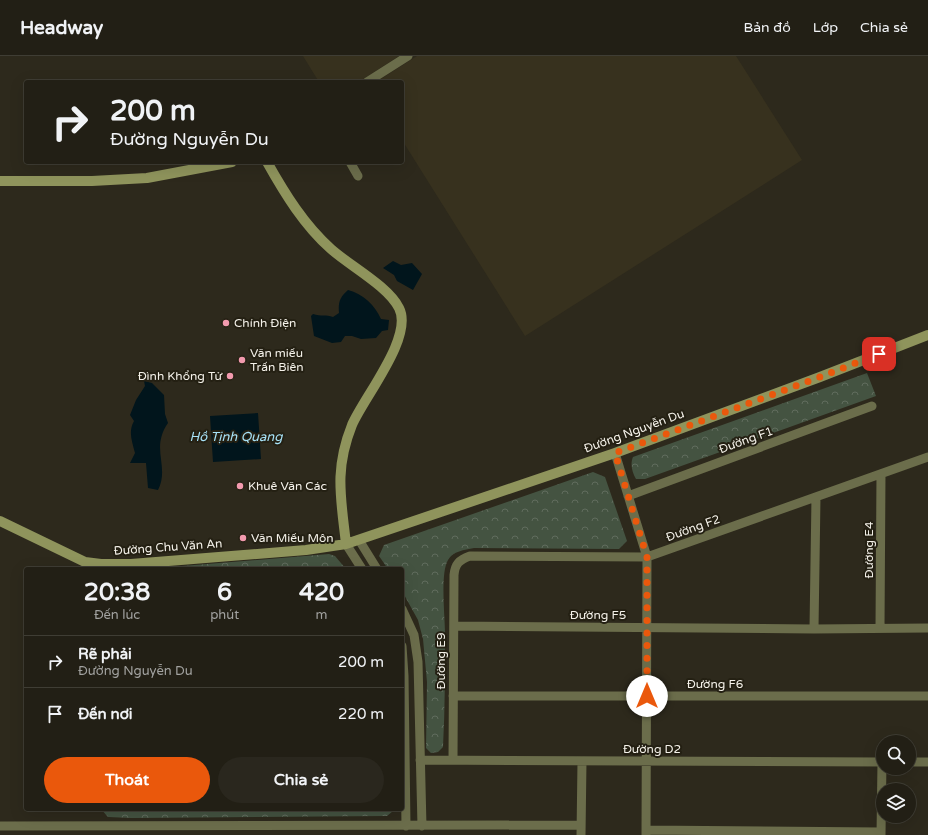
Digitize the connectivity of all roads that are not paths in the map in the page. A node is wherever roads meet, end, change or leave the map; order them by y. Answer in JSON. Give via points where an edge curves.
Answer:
{"nodes":[{"id":1,"x":408,"y":56,"type":"edge"},
{"id":2,"x":370,"y":80,"type":"edge"},
{"id":3,"x":221,"y":164,"type":"edge"},
{"id":4,"x":268,"y":164,"type":"edge"},
{"id":5,"x":351,"y":164,"type":"edge"},
{"id":6,"x":358,"y":176,"type":"dead end"},
{"id":7,"x":0,"y":181,"type":"edge"},
{"id":8,"x":928,"y":335,"type":"edge"},
{"id":9,"x":872,"y":406,"type":"dead end"},
{"id":10,"x":615,"y":453,"type":"junction"},
{"id":11,"x":928,"y":457,"type":"edge"},
{"id":12,"x":881,"y":474,"type":"junction"},
{"id":13,"x":628,"y":496,"type":"junction"},
{"id":14,"x":816,"y":497,"type":"junction"},
{"id":15,"x":0,"y":521,"type":"edge"},
{"id":16,"x":359,"y":540,"type":"junction"},
{"id":17,"x":346,"y":544,"type":"junction"},
{"id":18,"x":647,"y":557,"type":"junction"},
{"id":19,"x":458,"y":563,"type":"joint"},
{"id":20,"x":361,"y":567,"type":"edge"},
{"id":21,"x":377,"y":567,"type":"edge"},
{"id":22,"x":404,"y":613,"type":"edge"},
{"id":23,"x":454,"y":626,"type":"junction"},
{"id":24,"x":880,"y":627,"type":"junction"},
{"id":25,"x":647,"y":628,"type":"junction"},
{"id":26,"x":928,"y":628,"type":"edge"},
{"id":27,"x":814,"y":629,"type":"junction"},
{"id":28,"x":404,"y":676,"type":"edge"},
{"id":29,"x":453,"y":696,"type":"junction"},
{"id":30,"x":647,"y":696,"type":"junction"},
{"id":31,"x":928,"y":696,"type":"edge"},
{"id":32,"x":420,"y":760,"type":"junction"},
{"id":33,"x":453,"y":760,"type":"junction"},
{"id":34,"x":582,"y":761,"type":"junction"},
{"id":35,"x":647,"y":761,"type":"junction"},
{"id":36,"x":876,"y":762,"type":"edge"},
{"id":37,"x":916,"y":762,"type":"edge"},
{"id":38,"x":928,"y":762,"type":"edge"},
{"id":39,"x":882,"y":775,"type":"edge"},
{"id":40,"x":581,"y":825,"type":"junction"},
{"id":41,"x":0,"y":826,"type":"edge"},
{"id":42,"x":361,"y":826,"type":"junction"},
{"id":43,"x":406,"y":826,"type":"junction"},
{"id":44,"x":422,"y":826,"type":"junction"},
{"id":45,"x":83,"y":831,"type":"edge"},
{"id":46,"x":97,"y":831,"type":"edge"},
{"id":47,"x":646,"y":832,"type":"edge"},
{"id":48,"x":694,"y":833,"type":"edge"},
{"id":49,"x":742,"y":833,"type":"edge"},
{"id":50,"x":787,"y":833,"type":"edge"},
{"id":51,"x":834,"y":833,"type":"edge"},
{"id":52,"x":881,"y":833,"type":"edge"},
{"id":53,"x":364,"y":835,"type":"edge"},
{"id":54,"x":581,"y":835,"type":"edge"}],
"edges":[{"from":1,"to":2,"type":"street"},
{"from":3,"to":7,"type":"main road","via":[[147,178]]},
{"from":4,"to":17,"type":"main road","via":[[310,228],[387,293],[402,315],[401,335],[352,425],[339,471]]},
{"from":5,"to":6,"type":"street"},
{"from":8,"to":10,"type":"main road","name":"Đường Nguyễn Du"},
{"from":9,"to":13,"type":"street","name":"Đường F1"},
{"from":10,"to":13,"type":"street"},
{"from":10,"to":16,"type":"main road","name":"Đường Nguyễn Du"},
{"from":11,"to":12,"type":"street","name":"Đường F2"},
{"from":12,"to":14,"type":"street","name":"Đường F2"},
{"from":12,"to":24,"type":"street","name":"Đường E4"},
{"from":13,"to":18,"type":"street"},
{"from":14,"to":18,"type":"street","name":"Đường F2"},
{"from":14,"to":27,"type":"street"},
{"from":15,"to":17,"type":"main road","name":"Đường Chu Văn An","via":[[85,562],[101,564],[131,564],[306,550]]},
{"from":16,"to":17,"type":"main road","name":"Đường Nguyễn Du"},
{"from":16,"to":21,"type":"street"},
{"from":17,"to":20,"type":"street"},
{"from":18,"to":19,"type":"street","name":"Đường F2","via":[[470,556],[460,559]]},
{"from":18,"to":25,"type":"street"},
{"from":19,"to":23,"type":"street","name":"Đường E9","via":[[454,575]]},
{"from":22,"to":32,"type":"street","via":[[417,648]]},
{"from":23,"to":25,"type":"street","name":"Đường F5"},
{"from":23,"to":29,"type":"street","name":"Đường E9"},
{"from":24,"to":26,"type":"street","name":"Đường F5"},
{"from":24,"to":27,"type":"street","name":"Đường F5"},
{"from":25,"to":27,"type":"street","name":"Đường F5"},
{"from":25,"to":30,"type":"street"},
{"from":28,"to":43,"type":"street"},
{"from":29,"to":30,"type":"street","name":"Đường F6"},
{"from":29,"to":33,"type":"street","name":"Đường E9"},
{"from":30,"to":31,"type":"street","name":"Đường F6"},
{"from":30,"to":35,"type":"street"},
{"from":32,"to":33,"type":"street","name":"Đường D2"},
{"from":32,"to":44,"type":"street"},
{"from":33,"to":34,"type":"street","name":"Đường D2"},
{"from":34,"to":35,"type":"street","name":"Đường D2"},
{"from":34,"to":40,"type":"street"},
{"from":35,"to":36,"type":"street","name":"Đường D2"},
{"from":35,"to":47,"type":"street"},
{"from":37,"to":38,"type":"street"},
{"from":39,"to":52,"type":"street"},
{"from":40,"to":44,"type":"street"},
{"from":40,"to":54,"type":"street"},
{"from":41,"to":45,"type":"street"},
{"from":42,"to":43,"type":"street"},
{"from":42,"to":46,"type":"street"},
{"from":42,"to":53,"type":"street"},
{"from":43,"to":44,"type":"street"},
{"from":45,"to":46,"type":"street"},
{"from":47,"to":48,"type":"street"},
{"from":48,"to":49,"type":"street"},
{"from":49,"to":50,"type":"street"},
{"from":50,"to":51,"type":"street"},
{"from":51,"to":52,"type":"street"}]}
